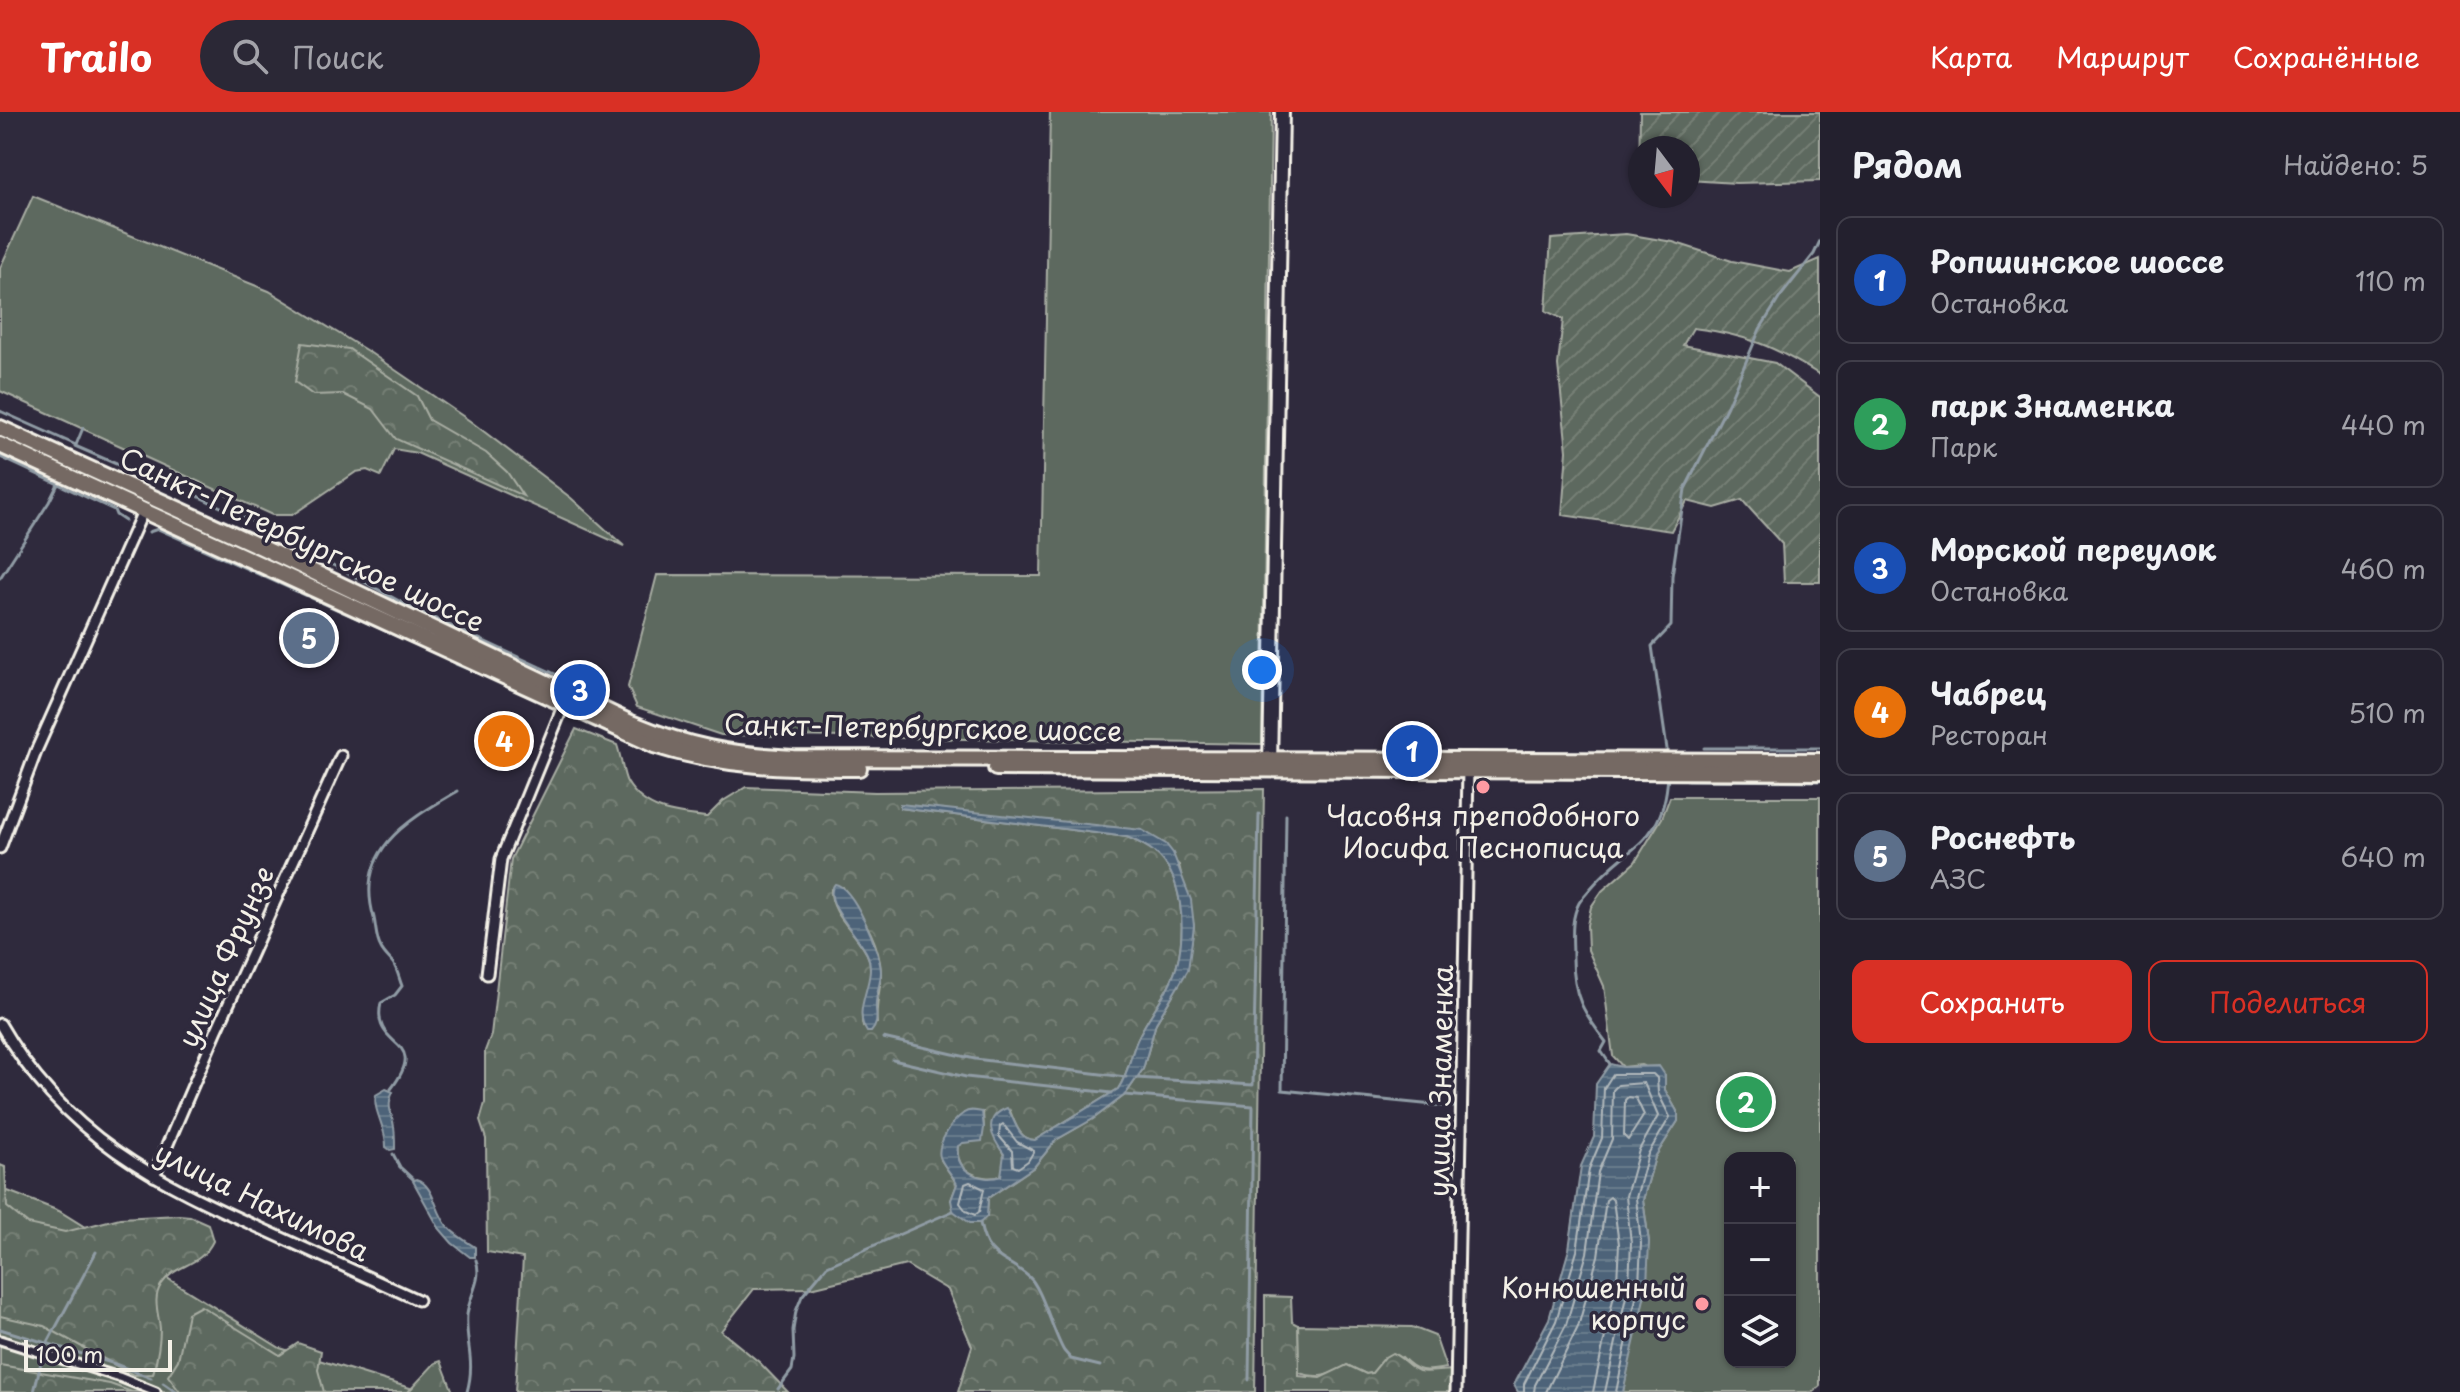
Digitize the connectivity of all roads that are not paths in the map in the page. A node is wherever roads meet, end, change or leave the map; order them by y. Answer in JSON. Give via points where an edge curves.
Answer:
{"nodes":[{"id":1,"x":1282,"y":112,"type":"edge"},
{"id":2,"x":0,"y":428,"type":"edge"},
{"id":3,"x":0,"y":445,"type":"edge"},
{"id":4,"x":147,"y":504,"type":"junction"},
{"id":5,"x":564,"y":704,"type":"junction"},
{"id":6,"x":341,"y":756,"type":"dead end"},
{"id":7,"x":1820,"y":761,"type":"edge"},
{"id":8,"x":1270,"y":764,"type":"junction"},
{"id":9,"x":1648,"y":766,"type":"junction"},
{"id":10,"x":1686,"y":766,"type":"junction"},
{"id":11,"x":1468,"y":770,"type":"junction"},
{"id":12,"x":1820,"y":772,"type":"edge"},
{"id":13,"x":0,"y":848,"type":"edge"},
{"id":14,"x":487,"y":974,"type":"dead end"},
{"id":15,"x":0,"y":1024,"type":"edge"},
{"id":16,"x":154,"y":1176,"type":"junction"},
{"id":17,"x":418,"y":1300,"type":"dead end"},
{"id":18,"x":0,"y":1340,"type":"edge"},
{"id":19,"x":156,"y":1392,"type":"edge"},
{"id":20,"x":1456,"y":1392,"type":"edge"}],
"edges":[{"from":1,"to":8,"type":"main road"},
{"from":2,"to":4,"type":"main road","name":"Санкт-Петербургское шоссе"},
{"from":3,"to":4,"type":"main road","name":"Санкт-Петербургское шоссе"},
{"from":4,"to":5,"type":"main road","name":"Санкт-Петербургское шоссе"},
{"from":4,"to":8,"type":"main road","name":"Санкт-Петербургское шоссе","via":[[274,553],[619,718],[705,749],[793,758]]},
{"from":4,"to":13,"type":"street","via":[[37,749]]},
{"from":5,"to":8,"type":"main road","name":"Санкт-Петербургское шоссе","via":[[667,749],[744,765]]},
{"from":5,"to":14,"type":"street","via":[[501,859]]},
{"from":6,"to":16,"type":"street","name":"улица Фрунзе"},
{"from":7,"to":10,"type":"main road","name":"Санкт-Петербургское шоссе"},
{"from":8,"to":9,"type":"main road","name":"Санкт-Петербургское шоссе"},
{"from":8,"to":11,"type":"main road","name":"Санкт-Петербургское шоссе"},
{"from":9,"to":10,"type":"main road","name":"Санкт-Петербургское шоссе"},
{"from":9,"to":11,"type":"main road","name":"Санкт-Петербургское шоссе"},
{"from":10,"to":12,"type":"main road","name":"Санкт-Петербургское шоссе"},
{"from":11,"to":20,"type":"street","name":"улица Знаменка"},
{"from":15,"to":16,"type":"street","name":"улица Нахимова","via":[[73,1118]]},
{"from":16,"to":17,"type":"street","name":"улица Нахимова"},
{"from":18,"to":19,"type":"street"}]}
